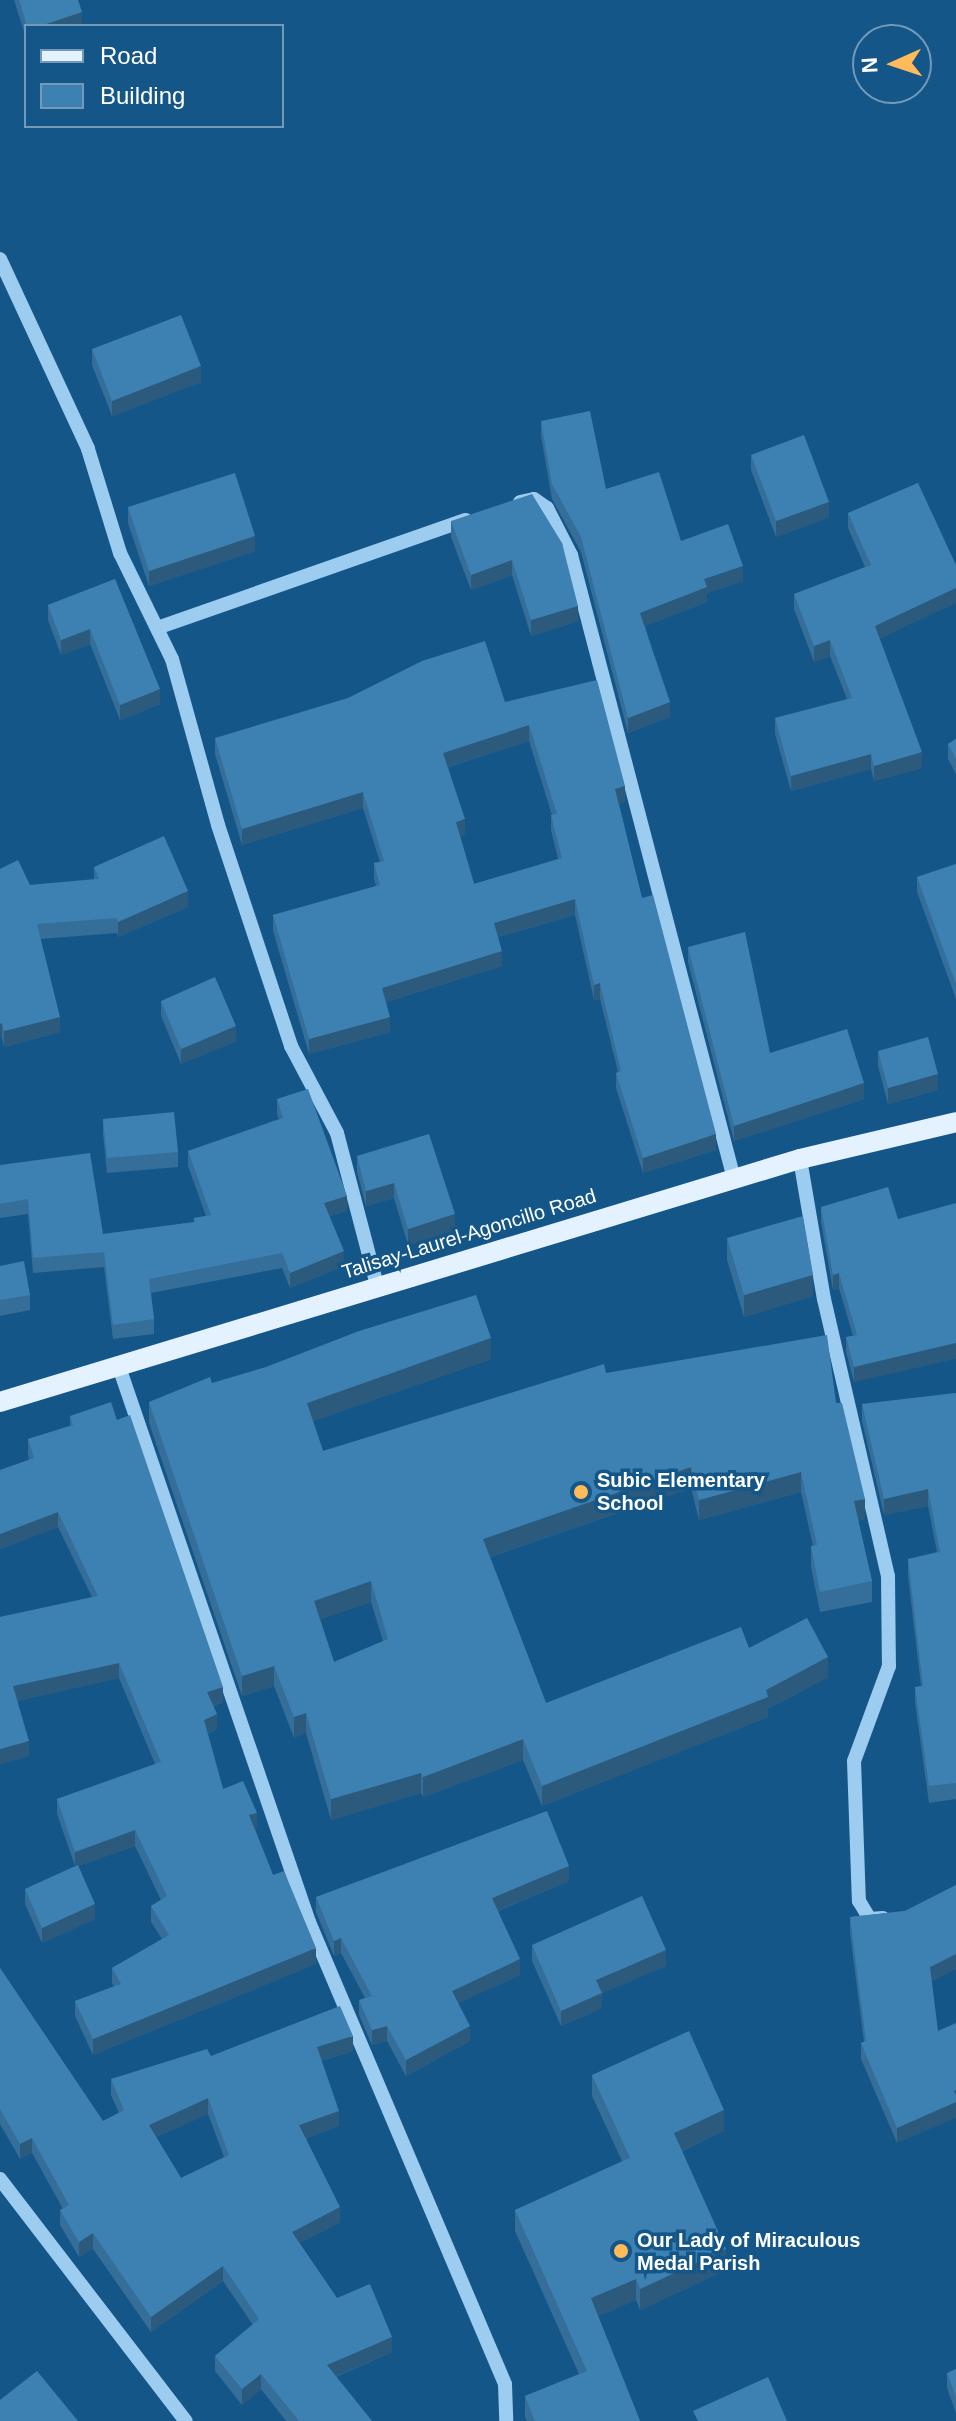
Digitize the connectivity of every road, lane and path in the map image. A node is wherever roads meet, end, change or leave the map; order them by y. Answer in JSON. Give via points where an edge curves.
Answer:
{"nodes":[{"id":1,"x":0,"y":259,"type":"edge"},
{"id":2,"x":157,"y":628,"type":"junction"},
{"id":3,"x":956,"y":1122,"type":"edge"},
{"id":4,"x":800,"y":1159,"type":"junction"},
{"id":5,"x":734,"y":1179,"type":"junction"},
{"id":6,"x":377,"y":1286,"type":"junction"},
{"id":7,"x":118,"y":1364,"type":"junction"},
{"id":8,"x":0,"y":1402,"type":"edge"},
{"id":9,"x":902,"y":1913,"type":"edge"},
{"id":10,"x":0,"y":2179,"type":"edge"},
{"id":11,"x":186,"y":2421,"type":"edge"},
{"id":12,"x":506,"y":2421,"type":"edge"}],
"edges":[{"from":1,"to":2,"type":"street","via":[[88,449],[120,553]]},
{"from":2,"to":5,"type":"street","via":[[494,510],[534,499],[547,508],[571,555]]},
{"from":2,"to":6,"type":"street","via":[[172,659],[218,825],[291,1046],[337,1133]]},
{"from":3,"to":4,"type":"main road","name":"Talisay-Laurel-Agoncillo Road"},
{"from":4,"to":5,"type":"main road","name":"Talisay-Laurel-Agoncillo Road"},
{"from":4,"to":9,"type":"street","via":[[824,1299],[888,1576],[889,1666],[854,1761],[859,1901],[870,1919]]},
{"from":5,"to":6,"type":"main road","name":"Talisay-Laurel-Agoncillo Road"},
{"from":6,"to":7,"type":"main road","name":"Talisay-Laurel-Agoncillo Road"},
{"from":7,"to":8,"type":"main road","name":"Talisay-Laurel-Agoncillo Road"},
{"from":7,"to":12,"type":"street","via":[[309,1922],[505,2384]]},
{"from":10,"to":11,"type":"street"}]}
